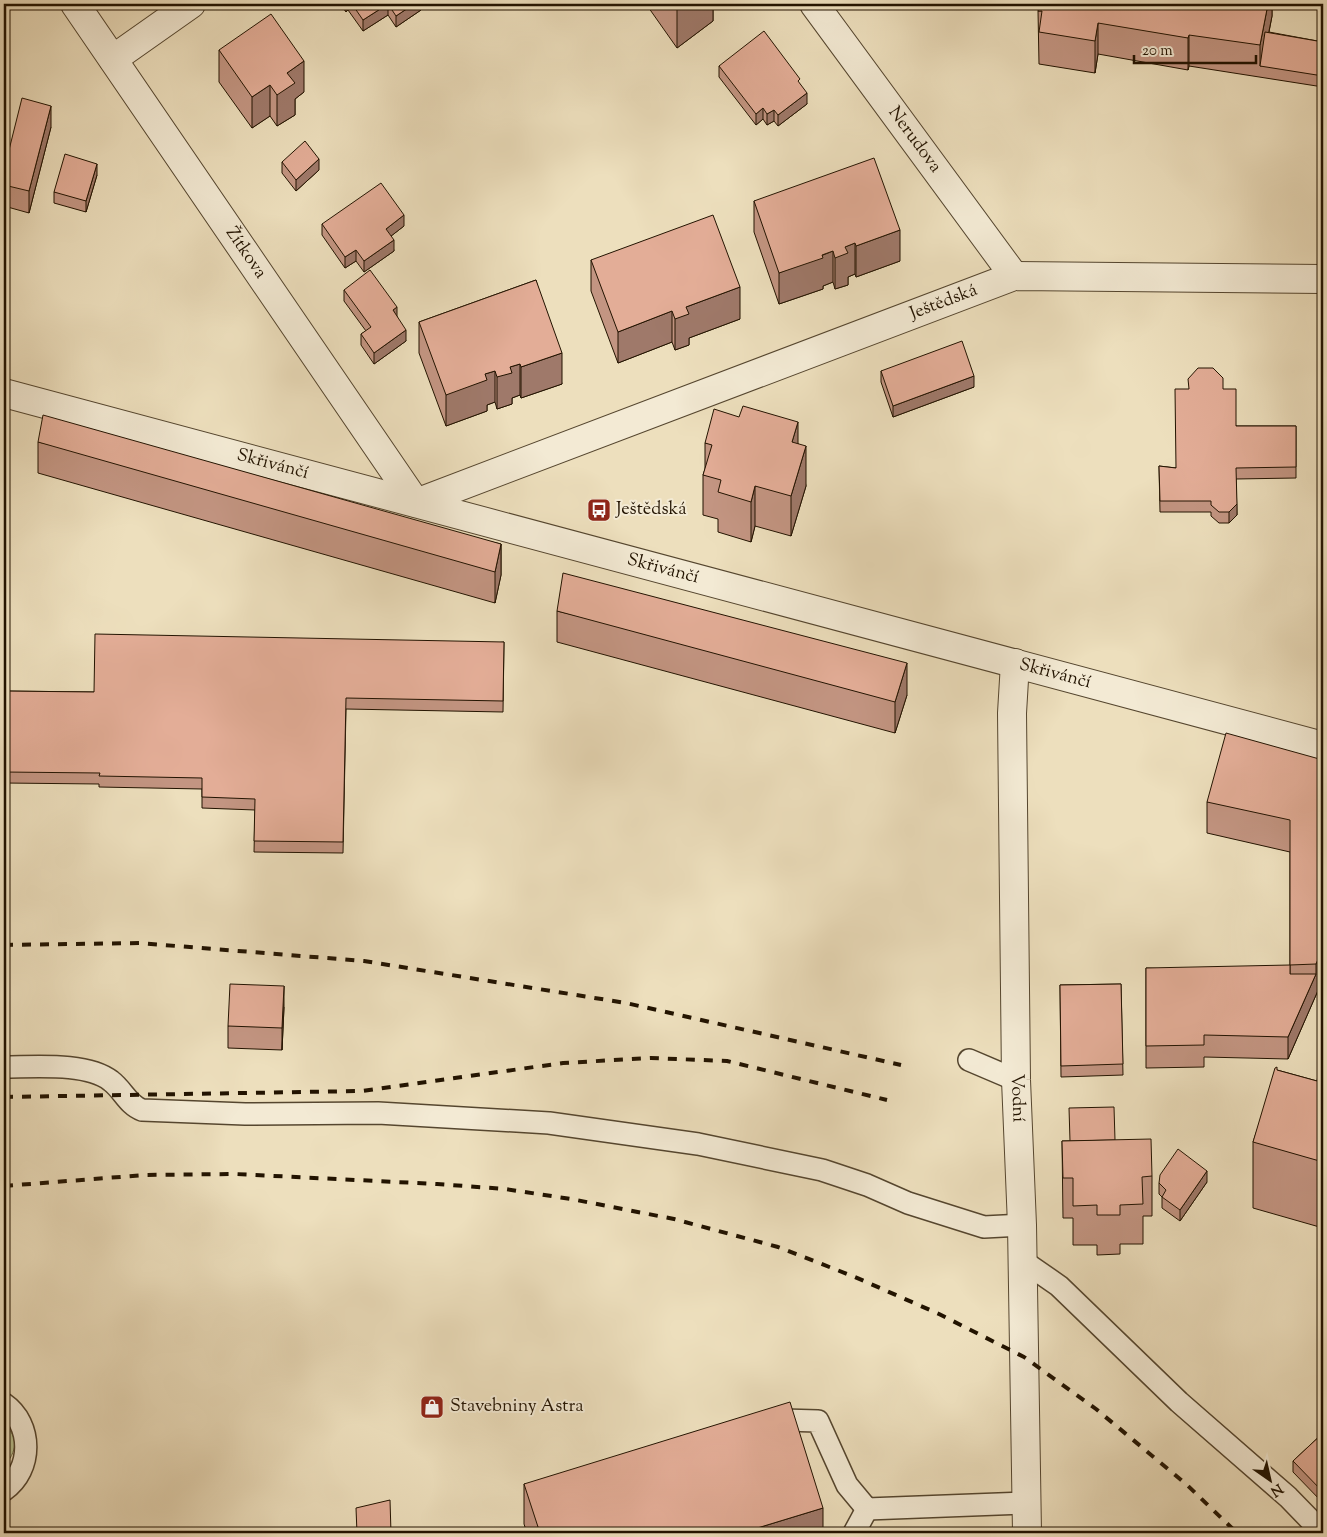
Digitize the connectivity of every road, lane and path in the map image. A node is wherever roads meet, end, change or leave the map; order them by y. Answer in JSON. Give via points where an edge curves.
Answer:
{"nodes":[{"id":1,"x":75,"y":4,"type":"edge"},
{"id":2,"x":191,"y":4,"type":"edge"},
{"id":3,"x":814,"y":4,"type":"edge"},
{"id":4,"x":113,"y":59,"type":"junction"},
{"id":5,"x":1014,"y":276,"type":"junction"},
{"id":6,"x":1323,"y":279,"type":"edge"},
{"id":7,"x":4,"y":394,"type":"edge"},
{"id":8,"x":416,"y":503,"type":"junction"},
{"id":9,"x":1015,"y":663,"type":"junction"},
{"id":10,"x":1323,"y":746,"type":"edge"},
{"id":11,"x":969,"y":1060,"type":"dead end"},
{"id":12,"x":4,"y":1067,"type":"edge"},
{"id":13,"x":1016,"y":1080,"type":"junction"},
{"id":14,"x":1022,"y":1225,"type":"junction"},
{"id":15,"x":1023,"y":1261,"type":"junction"},
{"id":16,"x":4,"y":1404,"type":"edge"},
{"id":17,"x":783,"y":1420,"type":"edge"},
{"id":18,"x":4,"y":1490,"type":"edge"},
{"id":19,"x":1027,"y":1503,"type":"junction"},
{"id":20,"x":867,"y":1509,"type":"junction"},
{"id":21,"x":854,"y":1533,"type":"edge"},
{"id":22,"x":1027,"y":1533,"type":"edge"},
{"id":23,"x":1323,"y":1533,"type":"edge"}],
"edges":[{"from":1,"to":4,"type":"street","name":"Žítkova"},
{"from":2,"to":4,"type":"street"},
{"from":3,"to":5,"type":"street","name":"Nerudova"},
{"from":4,"to":8,"type":"street","name":"Žítkova"},
{"from":5,"to":6,"type":"street","name":"Ještědská"},
{"from":5,"to":8,"type":"street","name":"Ještědská"},
{"from":7,"to":8,"type":"street","name":"Skřivánčí"},
{"from":8,"to":9,"type":"street","name":"Skřivánčí"},
{"from":9,"to":10,"type":"street","name":"Skřivánčí"},
{"from":9,"to":13,"type":"street","name":"Vodní","via":[[1012,713]]},
{"from":11,"to":13,"type":"lane"},
{"from":12,"to":14,"type":"lane","via":[[78,1069],[96,1074],[110,1080],[131,1104],[142,1110],[246,1114],[378,1113],[549,1123],[698,1144],[822,1170],[867,1185],[908,1204],[984,1227]]},
{"from":13,"to":14,"type":"street","name":"Vodní"},
{"from":14,"to":15,"type":"street","name":"Vodní"},
{"from":15,"to":19,"type":"street","name":"Vodní"},
{"from":15,"to":23,"type":"lane","via":[[1059,1286],[1179,1402],[1288,1497]]},
{"from":16,"to":18,"type":"lane","via":[[20,1422],[26,1438],[26,1455],[21,1471]]},
{"from":17,"to":20,"type":"lane","via":[[818,1422],[847,1485]]},
{"from":19,"to":20,"type":"lane"},
{"from":19,"to":22,"type":"street","name":"Vodní"},
{"from":20,"to":21,"type":"lane"}]}
